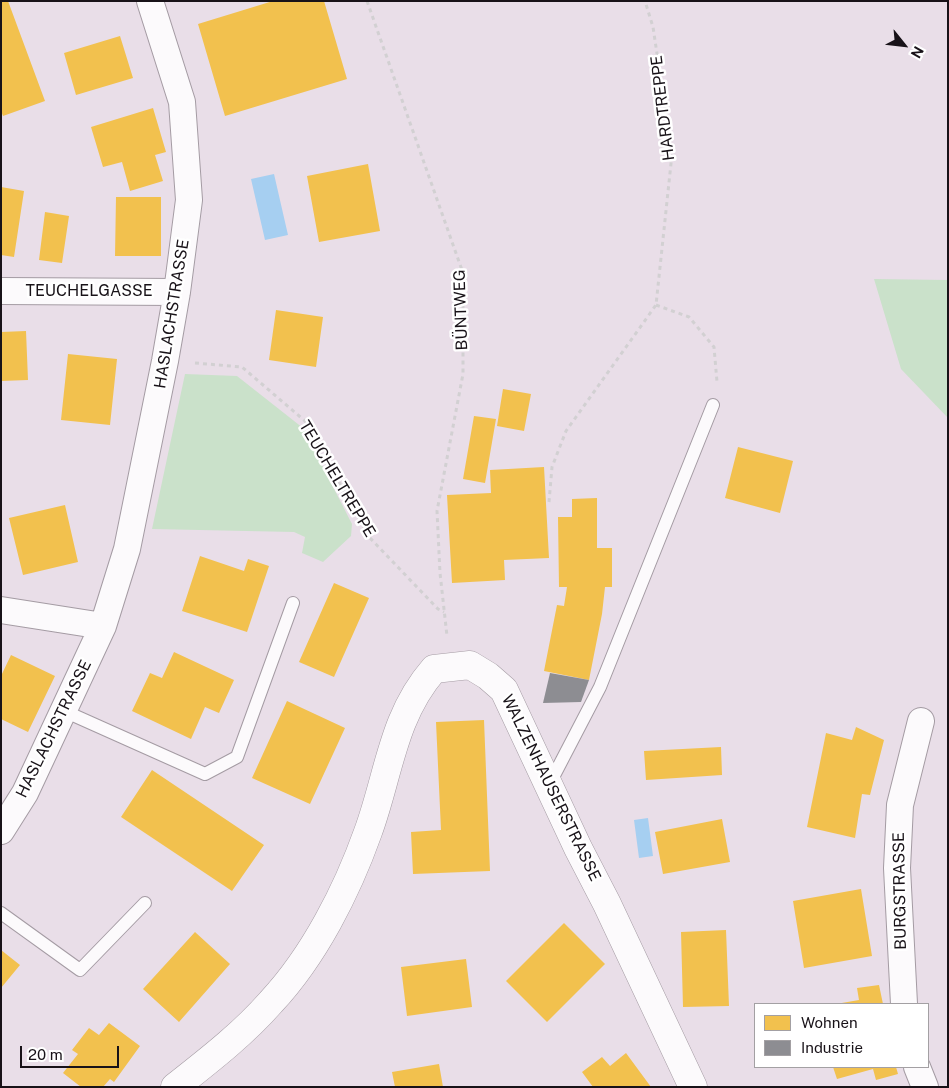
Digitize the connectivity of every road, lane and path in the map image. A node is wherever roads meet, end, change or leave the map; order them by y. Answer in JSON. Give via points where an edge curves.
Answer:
{"nodes":[{"id":1,"x":150,"y":1,"type":"edge"},
{"id":2,"x":367,"y":1,"type":"edge"},
{"id":3,"x":645,"y":1,"type":"edge"},
{"id":4,"x":1,"y":291,"type":"edge"},
{"id":5,"x":177,"y":292,"type":"junction"},
{"id":6,"x":656,"y":305,"type":"junction"},
{"id":7,"x":165,"y":361,"type":"junction"},
{"id":8,"x":713,"y":405,"type":"joint"},
{"id":9,"x":549,"y":502,"type":"dead end"},
{"id":10,"x":294,"y":603,"type":"dead end"},
{"id":11,"x":438,"y":609,"type":"joint"},
{"id":12,"x":1,"y":610,"type":"edge"},
{"id":13,"x":103,"y":626,"type":"junction"},
{"id":14,"x":64,"y":711,"type":"junction"},
{"id":15,"x":921,"y":721,"type":"dead end"},
{"id":16,"x":549,"y":785,"type":"junction"},
{"id":17,"x":1,"y":831,"type":"edge"},
{"id":18,"x":145,"y":903,"type":"dead end"},
{"id":19,"x":1,"y":913,"type":"edge"},
{"id":20,"x":904,"y":1003,"type":"edge"},
{"id":21,"x":918,"y":1068,"type":"edge"},
{"id":22,"x":174,"y":1087,"type":"edge"},
{"id":23,"x":693,"y":1087,"type":"edge"},
{"id":24,"x":925,"y":1087,"type":"edge"}],
"edges":[{"from":1,"to":5,"type":"street","name":"HASLACHSTRASSE","via":[[182,102],[189,200]]},
{"from":2,"to":11,"type":"path","name":"BÜNTWEG","via":[[463,274],[463,374],[437,511],[444,612]]},
{"from":3,"to":6,"type":"path","name":"HARDTREPPE","via":[[653,27],[672,154]]},
{"from":4,"to":5,"type":"street","name":"TEUCHELGASSE"},
{"from":5,"to":7,"type":"street","name":"HASLACHSTRASSE"},
{"from":6,"to":8,"type":"path","via":[[689,317],[714,348],[717,384]]},
{"from":6,"to":9,"type":"path","via":[[566,431],[552,467]]},
{"from":7,"to":11,"type":"path","name":"TEUCHELTREPPE","via":[[242,367],[305,421],[370,538]]},
{"from":7,"to":13,"type":"street","name":"HASLACHSTRASSE","via":[[127,549]]},
{"from":8,"to":16,"type":"lane","via":[[600,687]]},
{"from":10,"to":14,"type":"lane","via":[[237,757],[205,774]]},
{"from":12,"to":13,"type":"street"},
{"from":13,"to":14,"type":"street","name":"HASLACHSTRASSE"},
{"from":14,"to":17,"type":"street","name":"HASLACHSTRASSE","via":[[25,794]]},
{"from":15,"to":20,"type":"street","name":"BURGSTRASSE","via":[[900,805],[897,868]]},
{"from":16,"to":22,"type":"street","name":"WALZENHAUSERSTRASSE","via":[[504,690],[470,665],[434,669],[421,684],[401,720],[368,832],[335,910],[300,967],[248,1026]]},
{"from":16,"to":23,"type":"street","name":"WALZENHAUSERSTRASSE"},
{"from":18,"to":19,"type":"lane","via":[[80,970]]},
{"from":21,"to":24,"type":"street"}]}
